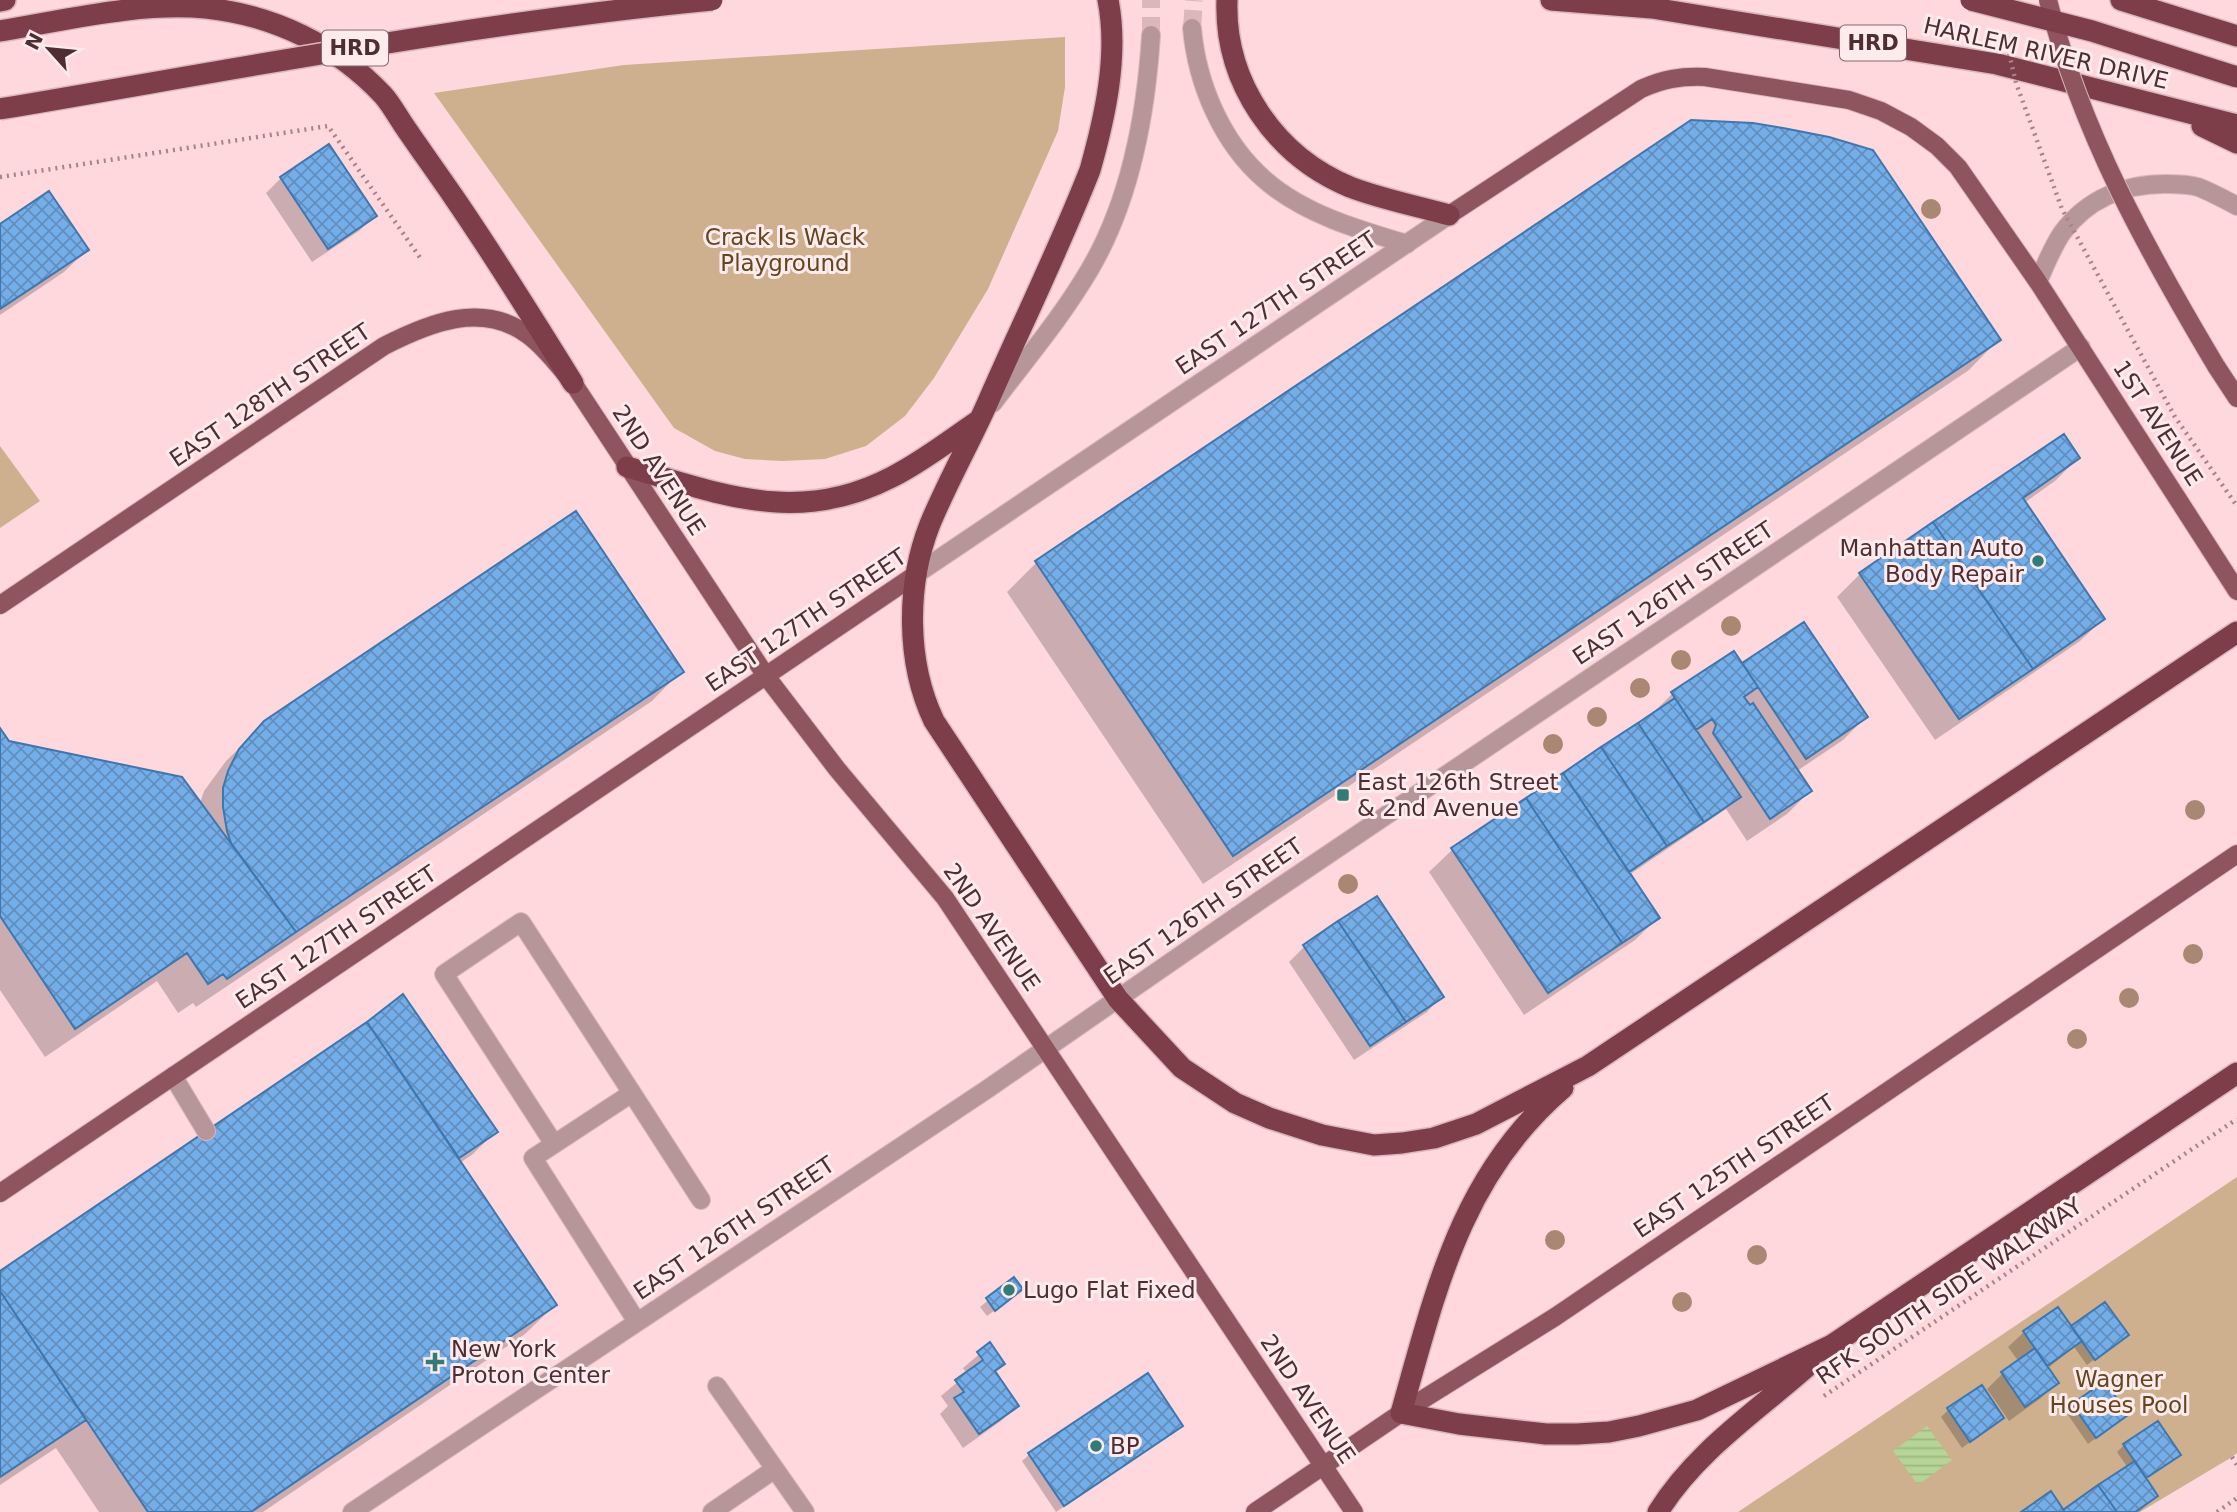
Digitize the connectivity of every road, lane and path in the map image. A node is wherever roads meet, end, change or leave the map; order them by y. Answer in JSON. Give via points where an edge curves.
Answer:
{"nodes":[{"id":1,"x":5,"y":0,"type":"edge"},
{"id":2,"x":712,"y":0,"type":"edge"},
{"id":3,"x":1108,"y":0,"type":"edge"},
{"id":4,"x":1227,"y":0,"type":"edge"},
{"id":5,"x":1551,"y":0,"type":"edge"},
{"id":6,"x":1971,"y":0,"type":"edge"},
{"id":7,"x":2048,"y":0,"type":"edge"},
{"id":8,"x":2122,"y":0,"type":"edge"},
{"id":9,"x":0,"y":1,"type":"edge"},
{"id":10,"x":1192,"y":28,"type":"tunnel mouth"},
{"id":11,"x":0,"y":31,"type":"edge"},
{"id":12,"x":1151,"y":34,"type":"tunnel mouth"},
{"id":13,"x":2005,"y":36,"type":"dead end"},
{"id":14,"x":2237,"y":36,"type":"edge"},
{"id":15,"x":2237,"y":77,"type":"edge"},
{"id":16,"x":1641,"y":89,"type":"joint"},
{"id":17,"x":2162,"y":107,"type":"junction"},
{"id":18,"x":0,"y":109,"type":"edge"},
{"id":19,"x":2237,"y":125,"type":"edge"},
{"id":20,"x":2237,"y":143,"type":"edge"},
{"id":21,"x":0,"y":177,"type":"edge"},
{"id":22,"x":2237,"y":206,"type":"edge"},
{"id":23,"x":1449,"y":215,"type":"junction"},
{"id":24,"x":1407,"y":244,"type":"junction"},
{"id":25,"x":421,"y":259,"type":"dead end"},
{"id":26,"x":2038,"y":282,"type":"junction"},
{"id":27,"x":2081,"y":347,"type":"junction"},
{"id":28,"x":573,"y":383,"type":"junction"},
{"id":29,"x":2237,"y":398,"type":"edge"},
{"id":30,"x":980,"y":419,"type":"junction"},
{"id":31,"x":627,"y":467,"type":"junction"},
{"id":32,"x":2237,"y":506,"type":"edge"},
{"id":33,"x":918,"y":573,"type":"junction"},
{"id":34,"x":2237,"y":591,"type":"edge"},
{"id":35,"x":0,"y":606,"type":"edge"},
{"id":36,"x":2237,"y":632,"type":"edge"},
{"id":37,"x":766,"y":676,"type":"junction"},
{"id":38,"x":2237,"y":854,"type":"edge"},
{"id":39,"x":1118,"y":999,"type":"junction"},
{"id":40,"x":1045,"y":1048,"type":"junction"},
{"id":41,"x":1588,"y":1066,"type":"junction"},
{"id":42,"x":2237,"y":1073,"type":"edge"},
{"id":43,"x":173,"y":1076,"type":"junction"},
{"id":44,"x":632,"y":1093,"type":"junction"},
{"id":45,"x":2237,"y":1119,"type":"edge"},
{"id":46,"x":206,"y":1131,"type":"dead end"},
{"id":47,"x":554,"y":1144,"type":"junction"},
{"id":48,"x":0,"y":1193,"type":"edge"},
{"id":49,"x":701,"y":1200,"type":"dead end"},
{"id":50,"x":637,"y":1322,"type":"junction"},
{"id":51,"x":1832,"y":1345,"type":"junction"},
{"id":52,"x":717,"y":1386,"type":"dead end"},
{"id":53,"x":1824,"y":1396,"type":"dead end"},
{"id":54,"x":1401,"y":1413,"type":"junction"},
{"id":55,"x":2232,"y":1457,"type":"dead end"},
{"id":56,"x":2237,"y":1465,"type":"edge"},
{"id":57,"x":1323,"y":1466,"type":"junction"},
{"id":58,"x":775,"y":1469,"type":"junction"},
{"id":59,"x":2237,"y":1498,"type":"edge"},
{"id":60,"x":352,"y":1512,"type":"edge"},
{"id":61,"x":712,"y":1512,"type":"edge"},
{"id":62,"x":805,"y":1512,"type":"edge"},
{"id":63,"x":1255,"y":1512,"type":"edge"},
{"id":64,"x":1353,"y":1512,"type":"edge"},
{"id":65,"x":1658,"y":1512,"type":"edge"},
{"id":66,"x":2217,"y":1512,"type":"edge"}],
"edges":[{"from":1,"to":9,"type":"highway"},
{"from":2,"to":18,"type":"highway","number":"HRD","bridge":true,"via":[[626,8],[347,49]]},
{"from":3,"to":30,"type":"highway","via":[[1107,98],[1090,170]]},
{"from":4,"to":23,"type":"highway","via":[[1242,81],[1266,124],[1282,141],[1315,168],[1350,187]]},
{"from":5,"to":17,"type":"highway","name":"HARLEM RIVER DRIVE","number":"HRD","via":[[1652,8],[1997,64]]},
{"from":6,"to":15,"type":"highway","bridge":true,"via":[[2092,31]]},
{"from":7,"to":29,"type":"main road","bridge":true,"via":[[2104,160],[2149,250]]},
{"from":8,"to":14,"type":"highway"},
{"from":10,"to":24,"type":"street","via":[[1198,64],[1217,116],[1257,172],[1310,208]]},
{"from":11,"to":28,"type":"highway","via":[[121,11],[205,8],[250,16],[317,43],[384,96],[493,253]]},
{"from":12,"to":30,"type":"street","via":[[1149,76],[1134,154],[1108,232],[1066,307]]},
{"from":13,"to":32,"type":"path","bridge":true,"via":[[2016,83],[2062,209],[2175,417]]},
{"from":16,"to":23,"type":"main road","name":"EAST 127TH STREET"},
{"from":16,"to":26,"type":"main road","name":"1ST AVENUE","via":[[1671,78],[1705,78],[1850,100],[1881,111],[1911,127],[1958,167]]},
{"from":17,"to":19,"type":"highway","name":"HARLEM RIVER DRIVE","number":"HRD"},
{"from":17,"to":20,"type":"highway"},
{"from":21,"to":25,"type":"path","via":[[328,126]]},
{"from":22,"to":26,"type":"street","via":[[2196,187],[2127,187],[2100,198],[2072,222],[2051,251]]},
{"from":23,"to":24,"type":"street","name":"EAST 127TH STREET"},
{"from":24,"to":33,"type":"street","name":"EAST 127TH STREET"},
{"from":26,"to":27,"type":"main road","name":"1ST AVENUE"},
{"from":27,"to":34,"type":"main road","name":"1ST AVENUE"},
{"from":27,"to":39,"type":"street","name":"EAST 126TH STREET"},
{"from":28,"to":31,"type":"main road","name":"2ND AVENUE"},
{"from":28,"to":35,"type":"main road","name":"EAST 128TH STREET","via":[[528,335],[508,324],[473,317],[430,324],[384,346]]},
{"from":30,"to":31,"type":"highway","via":[[894,476],[824,500],[749,500]]},
{"from":30,"to":33,"type":"highway","via":[[930,525]]},
{"from":31,"to":37,"type":"main road","name":"2ND AVENUE"},
{"from":33,"to":37,"type":"main road","name":"EAST 127TH STREET"},
{"from":33,"to":39,"type":"highway","via":[[915,654],[928,709]]},
{"from":36,"to":41,"type":"highway"},
{"from":37,"to":40,"type":"main road","name":"2ND AVENUE","via":[[945,898]]},
{"from":37,"to":43,"type":"main road","name":"EAST 127TH STREET"},
{"from":38,"to":54,"type":"main road","name":"EAST 125TH STREET","via":[[1555,1317]]},
{"from":39,"to":40,"type":"street","name":"EAST 126TH STREET"},
{"from":39,"to":41,"type":"highway","via":[[1182,1068],[1235,1103],[1299,1129],[1374,1144],[1434,1138],[1476,1124]]},
{"from":40,"to":50,"type":"street","name":"EAST 126TH STREET"},
{"from":40,"to":57,"type":"main road","name":"2ND AVENUE"},
{"from":41,"to":54,"type":"highway","via":[[1526,1123],[1480,1186],[1433,1300]]},
{"from":42,"to":51,"type":"highway"},
{"from":43,"to":46,"type":"street"},
{"from":43,"to":48,"type":"main road","name":"EAST 127TH STREET"},
{"from":44,"to":47,"type":"street"},
{"from":44,"to":47,"type":"street","via":[[521,922],[444,974]]},
{"from":44,"to":49,"type":"street"},
{"from":45,"to":53,"type":"path","name":"RFK SOUTH SIDE WALKWAY"},
{"from":47,"to":50,"type":"street","via":[[533,1158]]},
{"from":50,"to":60,"type":"street","name":"EAST 126TH STREET"},
{"from":51,"to":54,"type":"highway","via":[[1698,1410],[1609,1432],[1546,1434]]},
{"from":51,"to":65,"type":"highway","via":[[1715,1444]]},
{"from":52,"to":58,"type":"street"},
{"from":54,"to":57,"type":"main road","name":"EAST 125TH STREET"},
{"from":55,"to":56,"type":"path"},
{"from":57,"to":63,"type":"main road","name":"EAST 125TH STREET"},
{"from":57,"to":64,"type":"main road","name":"2ND AVENUE"},
{"from":58,"to":61,"type":"street"},
{"from":58,"to":62,"type":"street"},
{"from":59,"to":66,"type":"path"}]}
